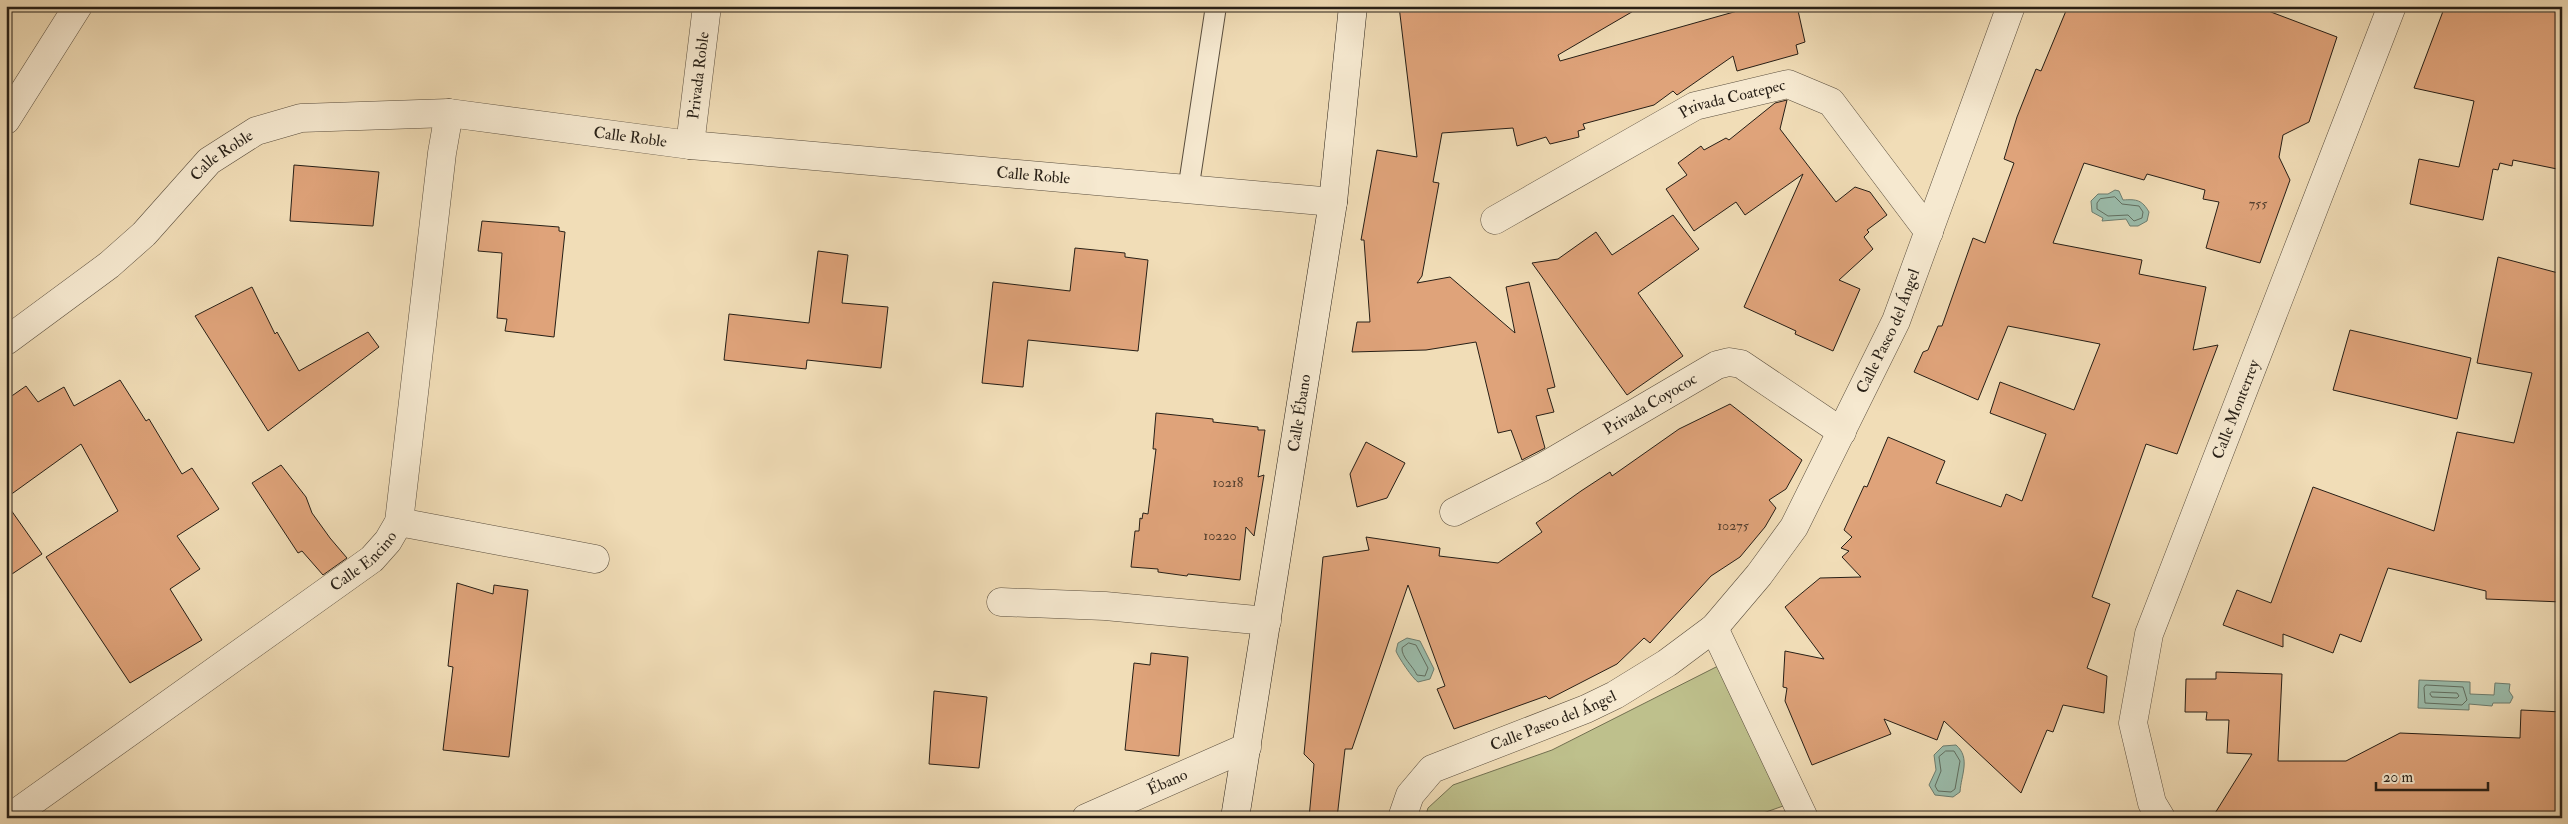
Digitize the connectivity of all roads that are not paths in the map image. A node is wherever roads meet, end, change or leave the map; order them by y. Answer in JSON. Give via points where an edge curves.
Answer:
{"nodes":[{"id":1,"x":78,"y":6,"type":"edge"},
{"id":2,"x":707,"y":6,"type":"edge"},
{"id":3,"x":1216,"y":6,"type":"edge"},
{"id":4,"x":1353,"y":6,"type":"edge"},
{"id":5,"x":2011,"y":6,"type":"edge"},
{"id":6,"x":2392,"y":6,"type":"edge"},
{"id":7,"x":448,"y":113,"type":"junction"},
{"id":8,"x":6,"y":120,"type":"edge"},
{"id":9,"x":690,"y":145,"type":"junction"},
{"id":10,"x":1188,"y":191,"type":"junction"},
{"id":11,"x":1333,"y":202,"type":"junction"},
{"id":12,"x":1495,"y":220,"type":"dead end"},
{"id":13,"x":1929,"y":232,"type":"junction"},
{"id":14,"x":6,"y":341,"type":"edge"},
{"id":15,"x":1842,"y":432,"type":"junction"},
{"id":16,"x":1454,"y":512,"type":"dead end"},
{"id":17,"x":399,"y":522,"type":"junction"},
{"id":18,"x":595,"y":559,"type":"dead end"},
{"id":19,"x":1001,"y":602,"type":"dead end"},
{"id":20,"x":1267,"y":621,"type":"junction"},
{"id":21,"x":1714,"y":628,"type":"junction"},
{"id":22,"x":1247,"y":746,"type":"junction"},
{"id":23,"x":9,"y":818,"type":"edge"},
{"id":24,"x":1086,"y":818,"type":"edge"},
{"id":25,"x":1235,"y":818,"type":"edge"},
{"id":26,"x":1402,"y":818,"type":"edge"},
{"id":27,"x":1804,"y":818,"type":"edge"},
{"id":28,"x":2161,"y":818,"type":"edge"}],
"edges":[{"from":1,"to":8,"type":"street"},
{"from":2,"to":9,"type":"street","name":"Privada Roble"},
{"from":3,"to":10,"type":"lane"},
{"from":4,"to":11,"type":"street","name":"Calle Ébano"},
{"from":5,"to":13,"type":"street","name":"Calle Paseo del Ángel"},
{"from":6,"to":28,"type":"street","name":"Calle Monterrey","via":[[2149,634],[2133,723],[2152,803]]},
{"from":7,"to":9,"type":"street","name":"Calle Roble"},
{"from":7,"to":14,"type":"street","name":"Calle Roble","via":[[301,118],[256,131],[209,161],[144,234],[109,265]]},
{"from":7,"to":17,"type":"street","name":"Calle Encino"},
{"from":9,"to":10,"type":"street","name":"Calle Roble"},
{"from":10,"to":11,"type":"street","name":"Calle Roble"},
{"from":11,"to":20,"type":"street","name":"Calle Ébano"},
{"from":12,"to":13,"type":"street","name":"Privada Coatepec","via":[[1695,106],[1788,84],[1832,102]]},
{"from":13,"to":15,"type":"street","name":"Calle Paseo del Ángel","via":[[1896,321]]},
{"from":15,"to":16,"type":"street","name":"Privada Coyococ","via":[[1741,364],[1728,362],[1717,365],[1543,467]]},
{"from":15,"to":21,"type":"street","name":"Calle Paseo del Ángel","via":[[1794,527]]},
{"from":17,"to":18,"type":"street"},
{"from":17,"to":23,"type":"street","name":"Calle Encino","via":[[372,559]]},
{"from":19,"to":20,"type":"street","via":[[1105,606]]},
{"from":20,"to":22,"type":"street","name":"Calle Ébano"},
{"from":21,"to":26,"type":"street","name":"Calle Paseo del Ángel","via":[[1667,663],[1615,695],[1432,769],[1410,795]]},
{"from":21,"to":27,"type":"street"},
{"from":22,"to":24,"type":"street","name":"Ébano"},
{"from":22,"to":25,"type":"street","name":"Calle Ébano"}]}
